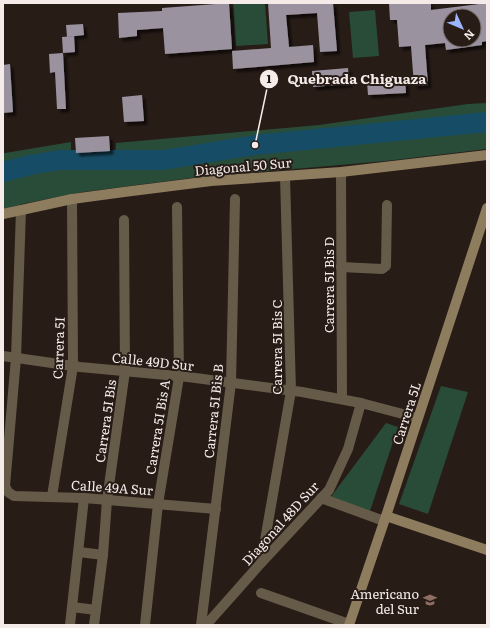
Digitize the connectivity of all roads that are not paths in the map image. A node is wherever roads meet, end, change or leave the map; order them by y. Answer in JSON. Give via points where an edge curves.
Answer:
{"nodes":[{"id":1,"x":487,"y":155,"type":"edge"},
{"id":2,"x":341,"y":172,"type":"junction"},
{"id":3,"x":285,"y":176,"type":"junction"},
{"id":4,"x":72,"y":199,"type":"junction"},
{"id":5,"x":235,"y":199,"type":"dead end"},
{"id":6,"x":387,"y":205,"type":"dead end"},
{"id":7,"x":177,"y":207,"type":"dead end"},
{"id":8,"x":487,"y":208,"type":"edge"},
{"id":9,"x":21,"y":210,"type":"junction"},
{"id":10,"x":3,"y":214,"type":"edge"},
{"id":11,"x":124,"y":220,"type":"dead end"},
{"id":12,"x":341,"y":267,"type":"junction"},
{"id":13,"x":3,"y":356,"type":"edge"},
{"id":14,"x":16,"y":358,"type":"junction"},
{"id":15,"x":73,"y":366,"type":"junction"},
{"id":16,"x":125,"y":371,"type":"junction"},
{"id":17,"x":179,"y":377,"type":"junction"},
{"id":18,"x":231,"y":383,"type":"junction"},
{"id":19,"x":291,"y":391,"type":"junction"},
{"id":20,"x":342,"y":399,"type":"junction"},
{"id":21,"x":361,"y":403,"type":"junction"},
{"id":22,"x":418,"y":418,"type":"junction"},
{"id":23,"x":52,"y":496,"type":"junction"},
{"id":24,"x":84,"y":498,"type":"junction"},
{"id":25,"x":321,"y":498,"type":"junction"},
{"id":26,"x":107,"y":500,"type":"junction"},
{"id":27,"x":158,"y":504,"type":"junction"},
{"id":28,"x":216,"y":508,"type":"junction"},
{"id":29,"x":385,"y":519,"type":"junction"},
{"id":30,"x":487,"y":550,"type":"edge"},
{"id":31,"x":79,"y":552,"type":"junction"},
{"id":32,"x":103,"y":555,"type":"junction"},
{"id":33,"x":261,"y":563,"type":"junction"},
{"id":34,"x":261,"y":593,"type":"dead end"},
{"id":35,"x":72,"y":607,"type":"junction"},
{"id":36,"x":96,"y":610,"type":"junction"},
{"id":37,"x":70,"y":625,"type":"edge"},
{"id":38,"x":94,"y":625,"type":"edge"},
{"id":39,"x":145,"y":625,"type":"edge"},
{"id":40,"x":201,"y":625,"type":"edge"},
{"id":41,"x":206,"y":625,"type":"edge"},
{"id":42,"x":349,"y":625,"type":"edge"}],
"edges":[{"from":1,"to":2,"type":"street","name":"Diagonal 50 Sur"},
{"from":2,"to":3,"type":"street","name":"Diagonal 50 Sur"},
{"from":2,"to":12,"type":"street","name":"Carrera 5I Bis D"},
{"from":3,"to":4,"type":"street","name":"Diagonal 50 Sur","via":[[211,181]]},
{"from":3,"to":19,"type":"street","name":"Carrera 5I Bis C"},
{"from":4,"to":9,"type":"street","name":"Diagonal 50 Sur"},
{"from":4,"to":15,"type":"street","name":"Carrera 5I"},
{"from":5,"to":18,"type":"street","name":"Carrera 5I Bis B"},
{"from":6,"to":12,"type":"street","via":[[386,266],[382,269]]},
{"from":7,"to":17,"type":"street","name":"Carrera 5I Bis A"},
{"from":8,"to":22,"type":"street","name":"Carrera 5L"},
{"from":9,"to":10,"type":"street","name":"Diagonal 50 Sur"},
{"from":9,"to":14,"type":"street"},
{"from":11,"to":16,"type":"street","name":"Carrera 5I Bis"},
{"from":12,"to":20,"type":"street","name":"Carrera 5I Bis D"},
{"from":13,"to":14,"type":"street","name":"Calle 49D Sur"},
{"from":14,"to":15,"type":"street","name":"Calle 49D Sur"},
{"from":14,"to":23,"type":"street","name":"Calle 49A Sur","via":[[5,486],[14,496]]},
{"from":15,"to":16,"type":"street","name":"Calle 49D Sur"},
{"from":15,"to":23,"type":"street","name":"Carrera 5I"},
{"from":16,"to":17,"type":"street","name":"Calle 49D Sur"},
{"from":16,"to":26,"type":"street","name":"Carrera 5I Bis"},
{"from":17,"to":18,"type":"street","name":"Calle 49D Sur"},
{"from":17,"to":27,"type":"street","name":"Carrera 5I Bis A"},
{"from":18,"to":19,"type":"street","name":"Calle 49D Sur"},
{"from":18,"to":28,"type":"street","name":"Carrera 5I Bis B"},
{"from":19,"to":20,"type":"street","name":"Calle 49D Sur"},
{"from":19,"to":33,"type":"street","name":"Carrera 5I Bis C"},
{"from":20,"to":21,"type":"street","name":"Calle 49D Sur"},
{"from":21,"to":22,"type":"street","name":"Calle 49D Sur"},
{"from":21,"to":25,"type":"street","name":"Diagonal 48D Sur","via":[[348,450],[329,490]]},
{"from":22,"to":29,"type":"street","name":"Carrera 5L"},
{"from":23,"to":24,"type":"street","name":"Calle 49A Sur"},
{"from":24,"to":26,"type":"street","name":"Calle 49A Sur"},
{"from":24,"to":31,"type":"street"},
{"from":25,"to":29,"type":"street"},
{"from":25,"to":33,"type":"street","name":"Diagonal 48D Sur"},
{"from":26,"to":27,"type":"street","name":"Calle 49A Sur"},
{"from":26,"to":32,"type":"street","name":"Carrera 5I Bis"},
{"from":27,"to":28,"type":"street","name":"Calle 49A Sur"},
{"from":27,"to":39,"type":"street","name":"Carrera 5I Bis A"},
{"from":28,"to":40,"type":"street","name":"Carrera 5I Bis B"},
{"from":29,"to":30,"type":"street"},
{"from":29,"to":42,"type":"street","name":"Carrera 5L"},
{"from":31,"to":32,"type":"street"},
{"from":31,"to":35,"type":"street"},
{"from":32,"to":36,"type":"street","name":"Carrera 5I Bis"},
{"from":33,"to":41,"type":"street","name":"Diagonal 48D Sur"},
{"from":34,"to":42,"type":"street"},
{"from":35,"to":36,"type":"street"},
{"from":35,"to":37,"type":"street"},
{"from":36,"to":38,"type":"street","name":"Carrera 5I Bis"}]}
